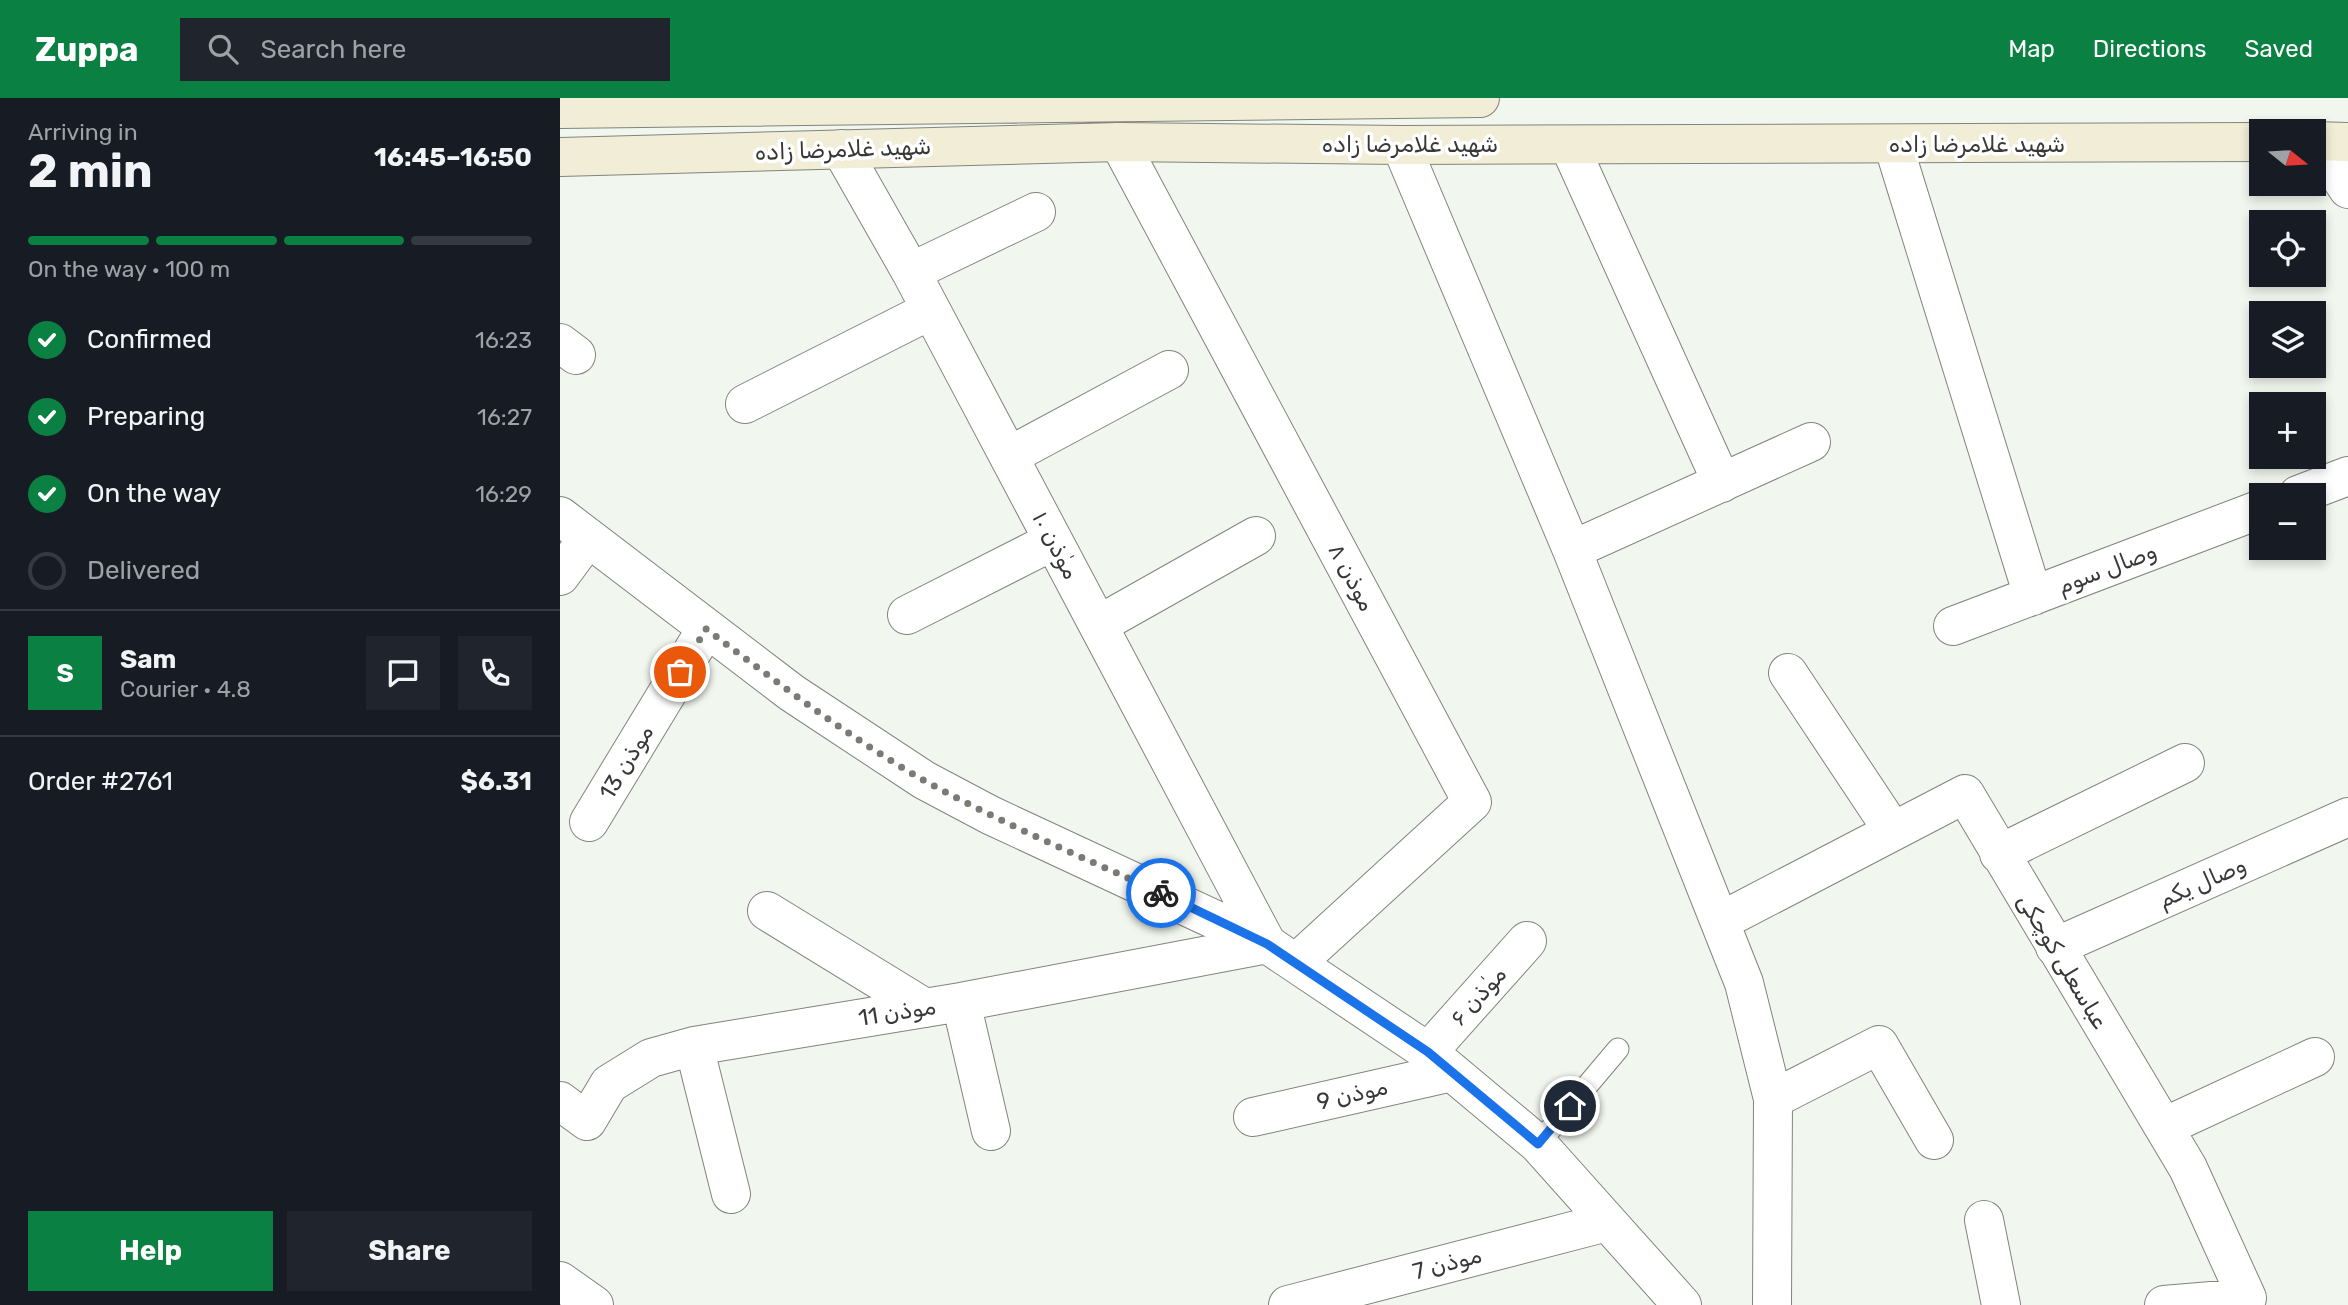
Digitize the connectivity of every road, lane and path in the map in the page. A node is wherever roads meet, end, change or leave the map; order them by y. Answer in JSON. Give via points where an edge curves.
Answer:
{"nodes":[{"id":1,"x":1480,"y":98,"type":"edge"},
{"id":2,"x":560,"y":109,"type":"edge"},
{"id":3,"x":1119,"y":142,"type":"junction"},
{"id":4,"x":2249,"y":142,"type":"edge"},
{"id":5,"x":2326,"y":142,"type":"edge"},
{"id":6,"x":1893,"y":144,"type":"junction"},
{"id":7,"x":1401,"y":145,"type":"junction"},
{"id":8,"x":1569,"y":145,"type":"junction"},
{"id":9,"x":841,"y":149,"type":"junction"},
{"id":10,"x":560,"y":158,"type":"edge"},
{"id":11,"x":2348,"y":189,"type":"edge"},
{"id":12,"x":1035,"y":212,"type":"dead end"},
{"id":13,"x":911,"y":272,"type":"junction"},
{"id":14,"x":931,"y":310,"type":"junction"},
{"id":15,"x":1169,"y":370,"type":"dead end"},
{"id":16,"x":745,"y":404,"type":"dead end"},
{"id":17,"x":1811,"y":442,"type":"dead end"},
{"id":18,"x":1009,"y":456,"type":"junction"},
{"id":19,"x":2348,"y":476,"type":"edge"},
{"id":20,"x":1722,"y":482,"type":"junction"},
{"id":21,"x":2326,"y":484,"type":"edge"},
{"id":22,"x":2249,"y":514,"type":"edge"},
{"id":23,"x":574,"y":527,"type":"edge"},
{"id":24,"x":1256,"y":536,"type":"dead end"},
{"id":25,"x":1053,"y":541,"type":"junction"},
{"id":26,"x":1572,"y":550,"type":"junction"},
{"id":27,"x":560,"y":576,"type":"edge"},
{"id":28,"x":2033,"y":596,"type":"junction"},
{"id":29,"x":906,"y":615,"type":"dead end"},
{"id":30,"x":1098,"y":625,"type":"junction"},
{"id":31,"x":1953,"y":626,"type":"dead end"},
{"id":32,"x":706,"y":629,"type":"junction"},
{"id":33,"x":1788,"y":673,"type":"dead end"},
{"id":34,"x":2185,"y":763,"type":"dead end"},
{"id":35,"x":2348,"y":817,"type":"edge"},
{"id":36,"x":589,"y":822,"type":"dead end"},
{"id":37,"x":1892,"y":831,"type":"junction"},
{"id":38,"x":1999,"y":853,"type":"junction"},
{"id":39,"x":767,"y":911,"type":"dead end"},
{"id":40,"x":1721,"y":921,"type":"junction"},
{"id":41,"x":1527,"y":941,"type":"dead end"},
{"id":42,"x":2055,"y":947,"type":"junction"},
{"id":43,"x":1281,"y":953,"type":"junction"},
{"id":44,"x":943,"y":1005,"type":"junction"},
{"id":45,"x":694,"y":1046,"type":"junction"},
{"id":46,"x":1618,"y":1049,"type":"dead end"},
{"id":47,"x":2315,"y":1057,"type":"dead end"},
{"id":48,"x":1440,"y":1062,"type":"junction"},
{"id":49,"x":1773,"y":1099,"type":"junction"},
{"id":50,"x":560,"y":1101,"type":"edge"},
{"id":51,"x":1253,"y":1117,"type":"dead end"},
{"id":52,"x":2164,"y":1127,"type":"junction"},
{"id":53,"x":990,"y":1131,"type":"dead end"},
{"id":54,"x":1934,"y":1140,"type":"dead end"},
{"id":55,"x":1538,"y":1144,"type":"junction"},
{"id":56,"x":731,"y":1194,"type":"dead end"},
{"id":57,"x":1984,"y":1220,"type":"dead end"},
{"id":58,"x":1607,"y":1222,"type":"junction"},
{"id":59,"x":1288,"y":1305,"type":"edge"},
{"id":60,"x":1682,"y":1305,"type":"edge"},
{"id":61,"x":1772,"y":1305,"type":"edge"},
{"id":62,"x":2001,"y":1305,"type":"edge"},
{"id":63,"x":2164,"y":1305,"type":"edge"}],
"edges":[{"from":1,"to":2,"type":"street","name":"شهید غلامرضا زاده"},
{"from":3,"to":7,"type":"street","name":"شهید غلامرضا زاده"},
{"from":3,"to":9,"type":"street","name":"شهید غلامرضا زاده"},
{"from":3,"to":43,"type":"street","name":"موذن ۸","via":[[1472,802]]},
{"from":4,"to":6,"type":"street","name":"شهید غلامرضا زاده"},
{"from":5,"to":11,"type":"street"},
{"from":6,"to":8,"type":"street","name":"شهید غلامرضا زاده"},
{"from":6,"to":28,"type":"street"},
{"from":7,"to":8,"type":"street","name":"شهید غلامرضا زاده"},
{"from":7,"to":26,"type":"street"},
{"from":8,"to":20,"type":"street"},
{"from":9,"to":10,"type":"street","name":"شهید غلامرضا زاده"},
{"from":9,"to":13,"type":"street","name":"موٰذن ۱۰"},
{"from":12,"to":13,"type":"street"},
{"from":13,"to":14,"type":"street","name":"موٰذن ۱۰"},
{"from":14,"to":16,"type":"street"},
{"from":14,"to":18,"type":"street","name":"موٰذن ۱۰"},
{"from":15,"to":18,"type":"street"},
{"from":17,"to":20,"type":"street"},
{"from":18,"to":25,"type":"street","name":"موٰذن ۱۰"},
{"from":19,"to":21,"type":"street"},
{"from":20,"to":26,"type":"street"},
{"from":22,"to":28,"type":"street","name":"وصال سوم"},
{"from":23,"to":27,"type":"street"},
{"from":23,"to":32,"type":"street"},
{"from":24,"to":30,"type":"street"},
{"from":25,"to":29,"type":"street"},
{"from":25,"to":30,"type":"street","name":"موٰذن ۱۰"},
{"from":26,"to":40,"type":"street"},
{"from":28,"to":31,"type":"street","name":"وصال سوم"},
{"from":30,"to":43,"type":"street","name":"موٰذن ۱۰"},
{"from":32,"to":36,"type":"street","name":"موذن 13"},
{"from":32,"to":43,"type":"street","via":[[792,693],[924,780]]},
{"from":33,"to":37,"type":"street"},
{"from":34,"to":38,"type":"street"},
{"from":35,"to":42,"type":"street","name":"وصال یکم"},
{"from":37,"to":38,"type":"street","name":"عباسعلی کوچکی","via":[[1965,794]]},
{"from":37,"to":40,"type":"street","name":"عباسعلی کوچکی"},
{"from":38,"to":42,"type":"street","name":"عباسعلی کوچکی"},
{"from":39,"to":44,"type":"street"},
{"from":40,"to":49,"type":"street","via":[[1744,983]]},
{"from":41,"to":48,"type":"street","name":"موٰذن ۶"},
{"from":42,"to":52,"type":"street","name":"عباسعلی کوچکی"},
{"from":43,"to":44,"type":"street","name":"موذن 11"},
{"from":43,"to":48,"type":"street"},
{"from":44,"to":45,"type":"street","name":"موذن 11"},
{"from":44,"to":53,"type":"street"},
{"from":45,"to":50,"type":"street","name":"موذن 11","via":[[651,1058],[609,1084],[587,1121]]},
{"from":45,"to":56,"type":"street"},
{"from":46,"to":55,"type":"lane"},
{"from":47,"to":52,"type":"street"},
{"from":48,"to":51,"type":"street","name":"موذن 9"},
{"from":48,"to":55,"type":"street"},
{"from":49,"to":54,"type":"street","via":[[1879,1045]]},
{"from":49,"to":61,"type":"street"},
{"from":52,"to":63,"type":"street","name":"عباسعلی کوچکی","via":[[2188,1168],[2247,1298]]},
{"from":55,"to":58,"type":"street"},
{"from":57,"to":62,"type":"street"},
{"from":58,"to":59,"type":"street","name":"موذن 7"},
{"from":58,"to":60,"type":"street"}]}
